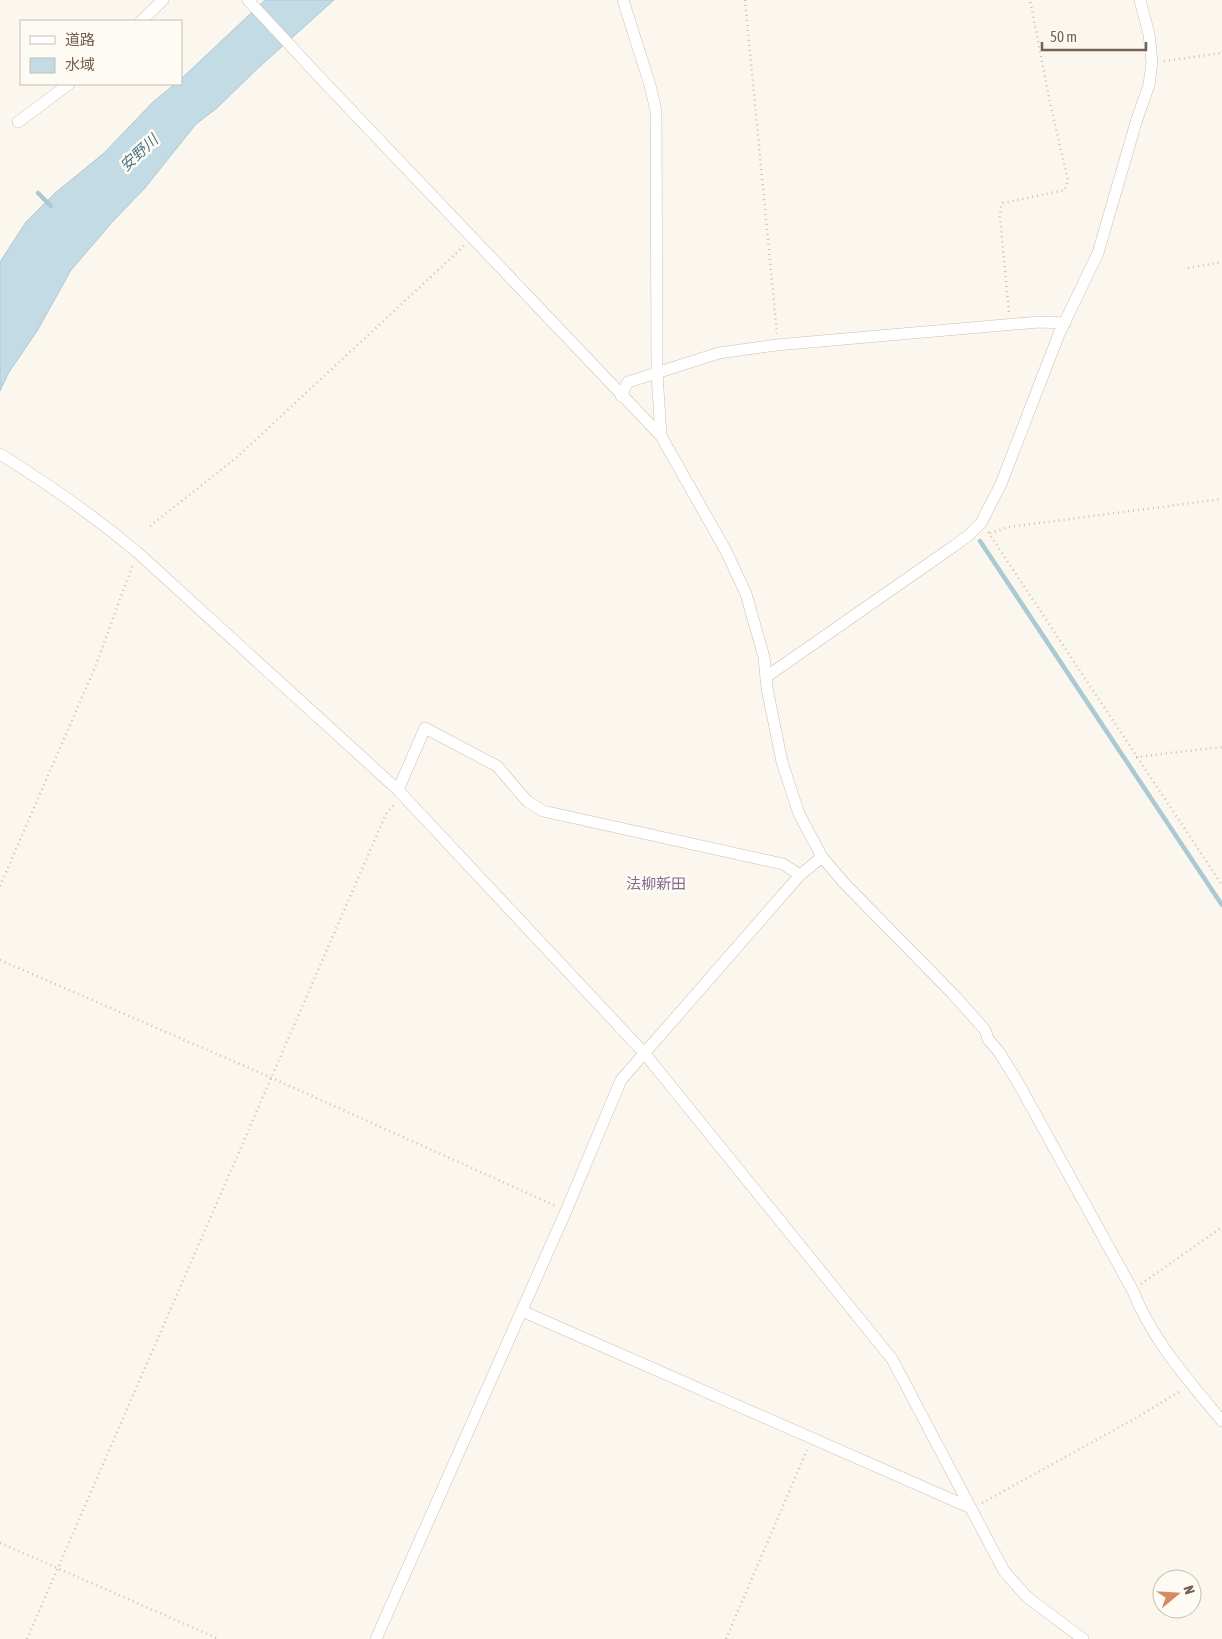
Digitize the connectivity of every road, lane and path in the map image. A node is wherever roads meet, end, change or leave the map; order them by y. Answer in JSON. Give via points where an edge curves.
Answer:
{"nodes":[{"id":1,"x":163,"y":0,"type":"edge"},
{"id":2,"x":248,"y":0,"type":"edge"},
{"id":3,"x":623,"y":0,"type":"edge"},
{"id":4,"x":745,"y":0,"type":"edge"},
{"id":5,"x":1030,"y":0,"type":"edge"},
{"id":6,"x":1140,"y":0,"type":"edge"},
{"id":7,"x":142,"y":20,"type":"edge"},
{"id":8,"x":1222,"y":54,"type":"edge"},
{"id":9,"x":1152,"y":62,"type":"junction"},
{"id":10,"x":68,"y":85,"type":"edge"},
{"id":11,"x":18,"y":122,"type":"dead end"},
{"id":12,"x":472,"y":239,"type":"junction"},
{"id":13,"x":1222,"y":262,"type":"edge"},
{"id":14,"x":1188,"y":268,"type":"dead end"},
{"id":15,"x":1065,"y":323,"type":"junction"},
{"id":16,"x":1010,"y":325,"type":"junction"},
{"id":17,"x":776,"y":345,"type":"junction"},
{"id":18,"x":657,"y":373,"type":"junction"},
{"id":19,"x":621,"y":396,"type":"junction"},
{"id":20,"x":661,"y":436,"type":"junction"},
{"id":21,"x":0,"y":454,"type":"edge"},
{"id":22,"x":1222,"y":499,"type":"edge"},
{"id":23,"x":150,"y":526,"type":"dead end"},
{"id":24,"x":138,"y":552,"type":"junction"},
{"id":25,"x":766,"y":677,"type":"junction"},
{"id":26,"x":1222,"y":747,"type":"edge"},
{"id":27,"x":1136,"y":758,"type":"junction"},
{"id":28,"x":400,"y":793,"type":"junction"},
{"id":29,"x":822,"y":857,"type":"junction"},
{"id":30,"x":800,"y":875,"type":"junction"},
{"id":31,"x":1222,"y":885,"type":"edge"},
{"id":32,"x":0,"y":886,"type":"edge"},
{"id":33,"x":0,"y":960,"type":"edge"},
{"id":34,"x":645,"y":1054,"type":"junction"},
{"id":35,"x":272,"y":1078,"type":"junction"},
{"id":36,"x":566,"y":1211,"type":"junction"},
{"id":37,"x":1222,"y":1227,"type":"edge"},
{"id":38,"x":1133,"y":1292,"type":"junction"},
{"id":39,"x":522,"y":1311,"type":"junction"},
{"id":40,"x":1192,"y":1384,"type":"junction"},
{"id":41,"x":1222,"y":1422,"type":"edge"},
{"id":42,"x":812,"y":1437,"type":"junction"},
{"id":43,"x":972,"y":1508,"type":"junction"},
{"id":44,"x":0,"y":1543,"type":"edge"},
{"id":45,"x":58,"y":1569,"type":"junction"},
{"id":46,"x":27,"y":1639,"type":"edge"},
{"id":47,"x":219,"y":1639,"type":"edge"},
{"id":48,"x":376,"y":1639,"type":"edge"},
{"id":49,"x":726,"y":1639,"type":"edge"},
{"id":50,"x":1083,"y":1639,"type":"edge"}],
"edges":[{"from":1,"to":7,"type":"street"},
{"from":2,"to":12,"type":"street"},
{"from":3,"to":18,"type":"street","via":[[656,111]]},
{"from":4,"to":17,"type":"path"},
{"from":5,"to":16,"type":"path","via":[[1068,180],[1065,190],[1000,205]]},
{"from":6,"to":9,"type":"street"},
{"from":8,"to":9,"type":"path"},
{"from":9,"to":15,"type":"street","via":[[1149,85],[1098,253]]},
{"from":10,"to":11,"type":"street"},
{"from":12,"to":19,"type":"street"},
{"from":12,"to":23,"type":"path","via":[[236,458]]},
{"from":13,"to":14,"type":"path"},
{"from":15,"to":16,"type":"street"},
{"from":15,"to":25,"type":"street","via":[[1001,484],[981,523],[954,546]]},
{"from":16,"to":17,"type":"street"},
{"from":17,"to":18,"type":"street","via":[[719,354]]},
{"from":18,"to":19,"type":"street","via":[[628,382]]},
{"from":18,"to":20,"type":"street"},
{"from":19,"to":20,"type":"street"},
{"from":20,"to":25,"type":"street","via":[[726,551],[746,594],[764,657]]},
{"from":21,"to":24,"type":"street"},
{"from":22,"to":27,"type":"path","via":[[1009,526],[988,533]]},
{"from":24,"to":28,"type":"street"},
{"from":24,"to":32,"type":"path","via":[[96,665]]},
{"from":25,"to":29,"type":"street","via":[[782,762],[799,814]]},
{"from":26,"to":27,"type":"path"},
{"from":27,"to":31,"type":"path"},
{"from":28,"to":30,"type":"street","via":[[425,728],[497,766],[527,801],[543,811],[783,864]]},
{"from":28,"to":34,"type":"street"},
{"from":28,"to":35,"type":"path","via":[[386,814]]},
{"from":29,"to":30,"type":"street"},
{"from":29,"to":38,"type":"street","via":[[986,1030],[988,1039],[1017,1081]]},
{"from":30,"to":34,"type":"street"},
{"from":33,"to":35,"type":"path"},
{"from":34,"to":36,"type":"street","via":[[621,1080]]},
{"from":34,"to":43,"type":"street","via":[[892,1359]]},
{"from":35,"to":36,"type":"path"},
{"from":35,"to":45,"type":"path"},
{"from":36,"to":39,"type":"street"},
{"from":37,"to":38,"type":"path"},
{"from":38,"to":40,"type":"street","via":[[1142,1314],[1165,1350]]},
{"from":39,"to":42,"type":"street"},
{"from":39,"to":48,"type":"street"},
{"from":40,"to":41,"type":"street"},
{"from":40,"to":43,"type":"path"},
{"from":42,"to":43,"type":"street"},
{"from":42,"to":49,"type":"path"},
{"from":43,"to":50,"type":"street","via":[[1004,1571],[1027,1597]]},
{"from":44,"to":45,"type":"path"},
{"from":45,"to":46,"type":"path"},
{"from":45,"to":47,"type":"path"}]}
